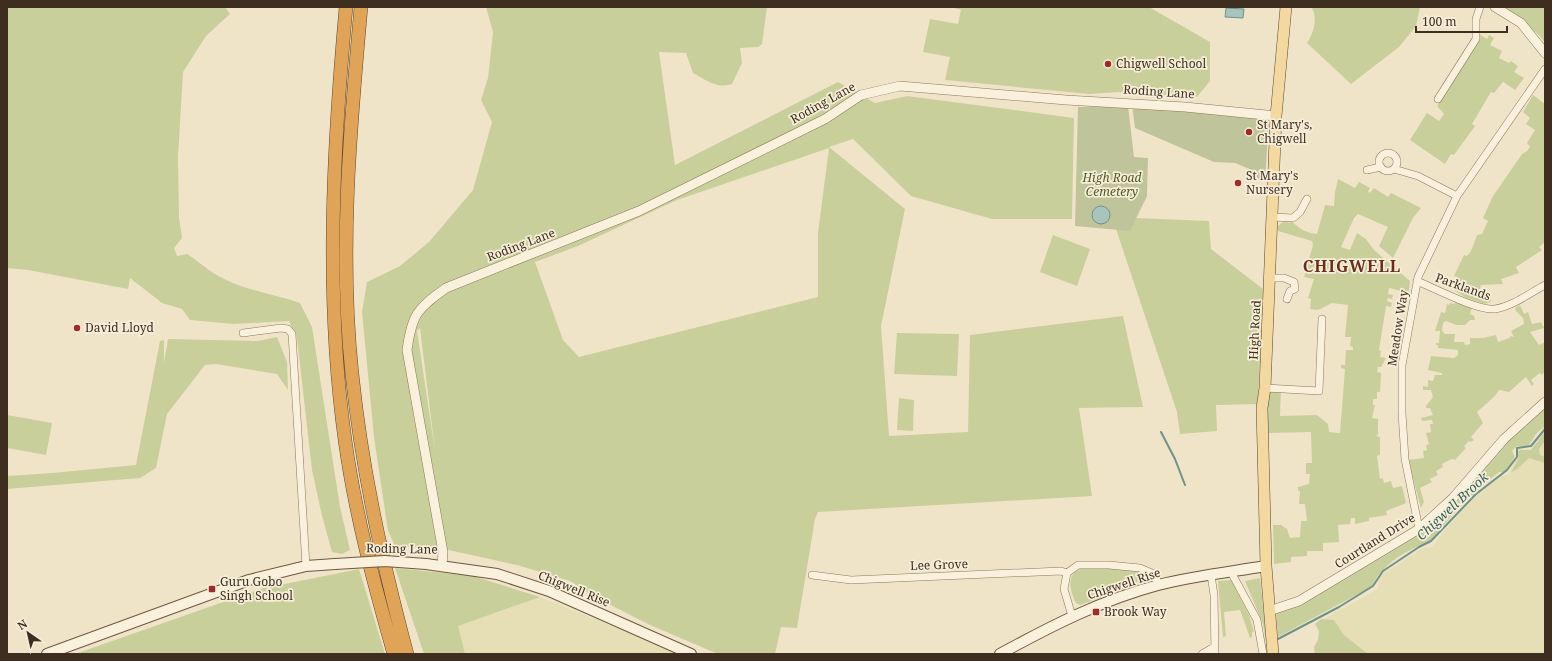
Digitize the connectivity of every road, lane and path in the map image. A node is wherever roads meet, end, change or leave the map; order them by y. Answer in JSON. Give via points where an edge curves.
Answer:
{"nodes":[{"id":1,"x":346,"y":7,"type":"edge"},
{"id":2,"x":361,"y":7,"type":"edge"},
{"id":3,"x":1286,"y":7,"type":"edge"},
{"id":4,"x":1480,"y":7,"type":"edge"},
{"id":5,"x":1495,"y":7,"type":"edge"},
{"id":6,"x":1545,"y":53,"type":"edge"},
{"id":7,"x":1545,"y":68,"type":"edge"},
{"id":8,"x":1438,"y":99,"type":"dead end"},
{"id":9,"x":1276,"y":116,"type":"junction"},
{"id":10,"x":1381,"y":167,"type":"junction"},
{"id":11,"x":1394,"y":169,"type":"junction"},
{"id":12,"x":1367,"y":170,"type":"dead end"},
{"id":13,"x":1457,"y":196,"type":"junction"},
{"id":14,"x":1307,"y":199,"type":"dead end"},
{"id":15,"x":1272,"y":217,"type":"junction"},
{"id":16,"x":1270,"y":278,"type":"junction"},
{"id":17,"x":1417,"y":281,"type":"junction"},
{"id":18,"x":1545,"y":285,"type":"edge"},
{"id":19,"x":1287,"y":299,"type":"dead end"},
{"id":20,"x":1322,"y":319,"type":"dead end"},
{"id":21,"x":243,"y":333,"type":"dead end"},
{"id":22,"x":1265,"y":388,"type":"junction"},
{"id":23,"x":1545,"y":402,"type":"edge"},
{"id":24,"x":1419,"y":529,"type":"junction"},
{"id":25,"x":442,"y":565,"type":"junction"},
{"id":26,"x":306,"y":566,"type":"junction"},
{"id":27,"x":1266,"y":566,"type":"junction"},
{"id":28,"x":1231,"y":572,"type":"junction"},
{"id":29,"x":1067,"y":573,"type":"junction"},
{"id":30,"x":812,"y":575,"type":"dead end"},
{"id":31,"x":1211,"y":576,"type":"junction"},
{"id":32,"x":1159,"y":585,"type":"junction"},
{"id":33,"x":1269,"y":611,"type":"junction"},
{"id":34,"x":1072,"y":616,"type":"junction"},
{"id":35,"x":1214,"y":650,"type":"edge"},
{"id":36,"x":47,"y":654,"type":"edge"},
{"id":37,"x":394,"y":654,"type":"edge"},
{"id":38,"x":407,"y":654,"type":"edge"},
{"id":39,"x":690,"y":654,"type":"edge"},
{"id":40,"x":1000,"y":654,"type":"edge"},
{"id":41,"x":1202,"y":654,"type":"edge"},
{"id":42,"x":1263,"y":654,"type":"edge"},
{"id":43,"x":1273,"y":654,"type":"edge"}],
"edges":[{"from":1,"to":37,"type":"highway","via":[[337,108],[332,242],[338,371],[345,440],[360,524]]},
{"from":2,"to":38,"type":"highway","via":[[352,108],[346,243],[352,374],[362,456],[374,522]]},
{"from":3,"to":9,"type":"main road","name":"High Road"},
{"from":4,"to":8,"type":"street","via":[[1476,19],[1476,39]]},
{"from":5,"to":6,"type":"street","via":[[1521,23]]},
{"from":7,"to":13,"type":"street","name":"Meadow Way"},
{"from":9,"to":15,"type":"main road","name":"High Road"},
{"from":9,"to":25,"type":"street","name":"Roding Lane","via":[[900,86],[861,95],[825,119],[639,211],[446,288],[428,301],[415,315],[407,350],[443,552]]},
{"from":10,"to":11,"type":"street","via":[[1386,171]]},
{"from":10,"to":11,"type":"street","via":[[1380,158],[1390,153],[1397,159]]},
{"from":10,"to":12,"type":"street"},
{"from":11,"to":13,"type":"street","via":[[1418,176]]},
{"from":13,"to":17,"type":"street","name":"Meadow Way"},
{"from":14,"to":15,"type":"street","via":[[1300,212],[1293,218]]},
{"from":15,"to":16,"type":"main road","name":"High Road"},
{"from":16,"to":19,"type":"street","via":[[1284,278],[1294,282],[1295,289],[1290,291]]},
{"from":16,"to":22,"type":"main road","name":"High Road"},
{"from":17,"to":18,"type":"street","name":"Parklands","via":[[1448,295],[1494,309],[1508,305]]},
{"from":17,"to":24,"type":"street","name":"Meadow Way","via":[[1402,365],[1402,413],[1404,459]]},
{"from":20,"to":22,"type":"street","via":[[1319,390]]},
{"from":21,"to":26,"type":"street","via":[[281,328],[288,329],[292,334]]},
{"from":22,"to":27,"type":"main road","name":"High Road","via":[[1262,433]]},
{"from":23,"to":24,"type":"street","name":"Courtland Drive","via":[[1504,439],[1453,498]]},
{"from":24,"to":33,"type":"street","name":"Courtland Drive","via":[[1299,601]]},
{"from":25,"to":26,"type":"main road","name":"Roding Lane","bridge":true,"via":[[385,561]]},
{"from":25,"to":39,"type":"main road","name":"Chigwell Rise","via":[[497,574],[549,591]]},
{"from":26,"to":36,"type":"main road","name":"Roding Lane","via":[[248,580]]},
{"from":27,"to":28,"type":"main road","name":"Chigwell Rise"},
{"from":27,"to":33,"type":"main road","name":"High Road"},
{"from":28,"to":31,"type":"main road","name":"Chigwell Rise"},
{"from":28,"to":42,"type":"street","via":[[1257,620]]},
{"from":29,"to":30,"type":"street","name":"Lee Grove","via":[[851,580]]},
{"from":29,"to":32,"type":"street","name":"Lee Grove","via":[[1078,566],[1140,568],[1154,574]]},
{"from":29,"to":34,"type":"street","via":[[1064,589]]},
{"from":31,"to":32,"type":"main road","name":"Chigwell Rise"},
{"from":31,"to":35,"type":"street","via":[[1214,595]]},
{"from":32,"to":34,"type":"main road","name":"Chigwell Rise"},
{"from":33,"to":43,"type":"main road","name":"High Road"},
{"from":34,"to":40,"type":"main road","name":"Chigwell Rise"},
{"from":35,"to":41,"type":"street"}]}
